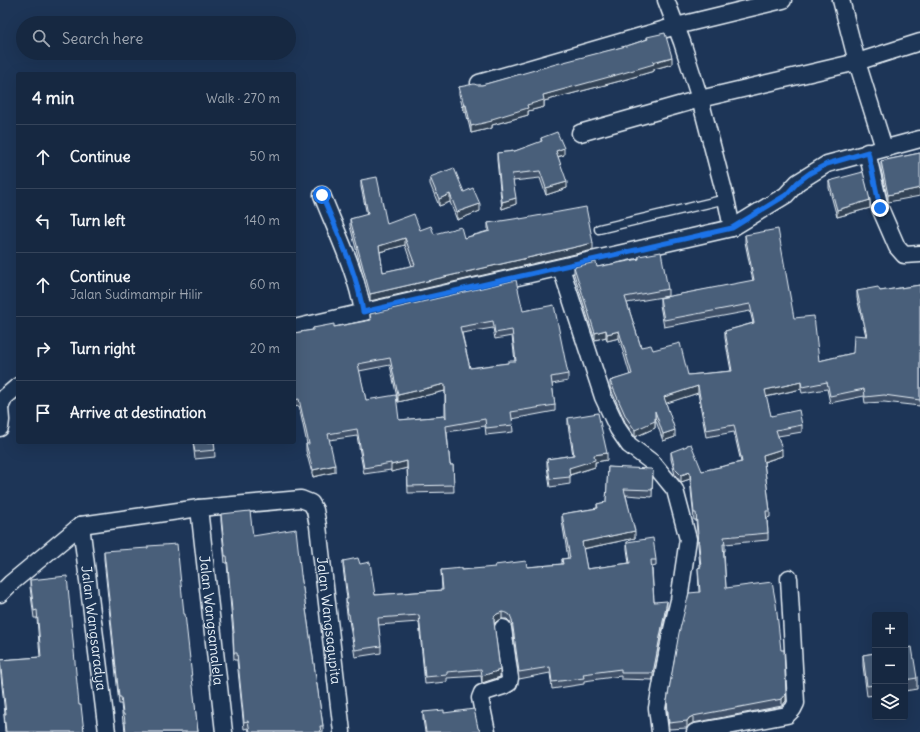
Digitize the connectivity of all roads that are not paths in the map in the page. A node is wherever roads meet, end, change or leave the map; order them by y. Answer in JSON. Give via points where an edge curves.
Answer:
{"nodes":[{"id":1,"x":666,"y":0,"type":"edge"},
{"id":2,"x":783,"y":0,"type":"edge"},
{"id":3,"x":841,"y":0,"type":"edge"},
{"id":4,"x":676,"y":26,"type":"junction"},
{"id":5,"x":920,"y":42,"type":"edge"},
{"id":6,"x":857,"y":62,"type":"junction"},
{"id":7,"x":479,"y":83,"type":"edge"},
{"id":8,"x":700,"y":100,"type":"junction"},
{"id":9,"x":580,"y":133,"type":"dead end"},
{"id":10,"x":920,"y":139,"type":"edge"},
{"id":11,"x":884,"y":148,"type":"junction"},
{"id":12,"x":868,"y":152,"type":"junction"},
{"id":13,"x":322,"y":195,"type":"dead end"},
{"id":14,"x":726,"y":199,"type":"junction"},
{"id":15,"x":732,"y":228,"type":"junction"},
{"id":16,"x":599,"y":229,"type":"dead end"},
{"id":17,"x":920,"y":254,"type":"edge"},
{"id":18,"x":562,"y":268,"type":"junction"},
{"id":19,"x":363,"y":312,"type":"junction"},
{"id":20,"x":296,"y":328,"type":"edge"},
{"id":21,"x":16,"y":388,"type":"edge"},
{"id":22,"x":0,"y":407,"type":"edge"},
{"id":23,"x":0,"y":428,"type":"edge"},
{"id":24,"x":199,"y":508,"type":"junction"},
{"id":25,"x":81,"y":525,"type":"junction"},
{"id":26,"x":789,"y":578,"type":"dead end"},
{"id":27,"x":0,"y":594,"type":"edge"},
{"id":28,"x":503,"y":628,"type":"dead end"},
{"id":29,"x":107,"y":732,"type":"edge"},
{"id":30,"x":224,"y":732,"type":"edge"},
{"id":31,"x":342,"y":732,"type":"edge"},
{"id":32,"x":487,"y":732,"type":"edge"},
{"id":33,"x":660,"y":732,"type":"edge"},
{"id":34,"x":695,"y":732,"type":"edge"}],
"edges":[{"from":1,"to":4,"type":"street"},
{"from":2,"to":4,"type":"street"},
{"from":3,"to":6,"type":"street"},
{"from":4,"to":7,"type":"street"},
{"from":4,"to":8,"type":"street"},
{"from":5,"to":6,"type":"street"},
{"from":6,"to":8,"type":"street"},
{"from":6,"to":11,"type":"street"},
{"from":8,"to":9,"type":"street"},
{"from":8,"to":14,"type":"street"},
{"from":10,"to":11,"type":"street"},
{"from":11,"to":12,"type":"street"},
{"from":12,"to":15,"type":"street","via":[[827,164],[810,173],[786,195]]},
{"from":12,"to":17,"type":"street","via":[[880,208],[897,247],[904,255]]},
{"from":13,"to":19,"type":"street","via":[[347,256]]},
{"from":14,"to":15,"type":"street"},
{"from":14,"to":16,"type":"lane"},
{"from":15,"to":18,"type":"street"},
{"from":18,"to":19,"type":"street"},
{"from":18,"to":33,"type":"street","via":[[603,397],[629,446],[653,464],[675,490],[688,539],[658,708]]},
{"from":19,"to":20,"type":"street"},
{"from":21,"to":22,"type":"street","via":[[5,397]]},
{"from":22,"to":23,"type":"street"},
{"from":24,"to":25,"type":"street"},
{"from":24,"to":30,"type":"street","name":"Jalan Wangsamalela"},
{"from":24,"to":31,"type":"street","name":"Jalan Wangsagupita","via":[[301,499],[311,503],[315,510]]},
{"from":25,"to":27,"type":"street"},
{"from":25,"to":29,"type":"street","name":"Jalan Wangsaradya"},
{"from":26,"to":34,"type":"street","via":[[796,703],[793,710],[787,715]]},
{"from":28,"to":32,"type":"street","via":[[510,678],[509,683],[504,686],[482,692]]}]}
